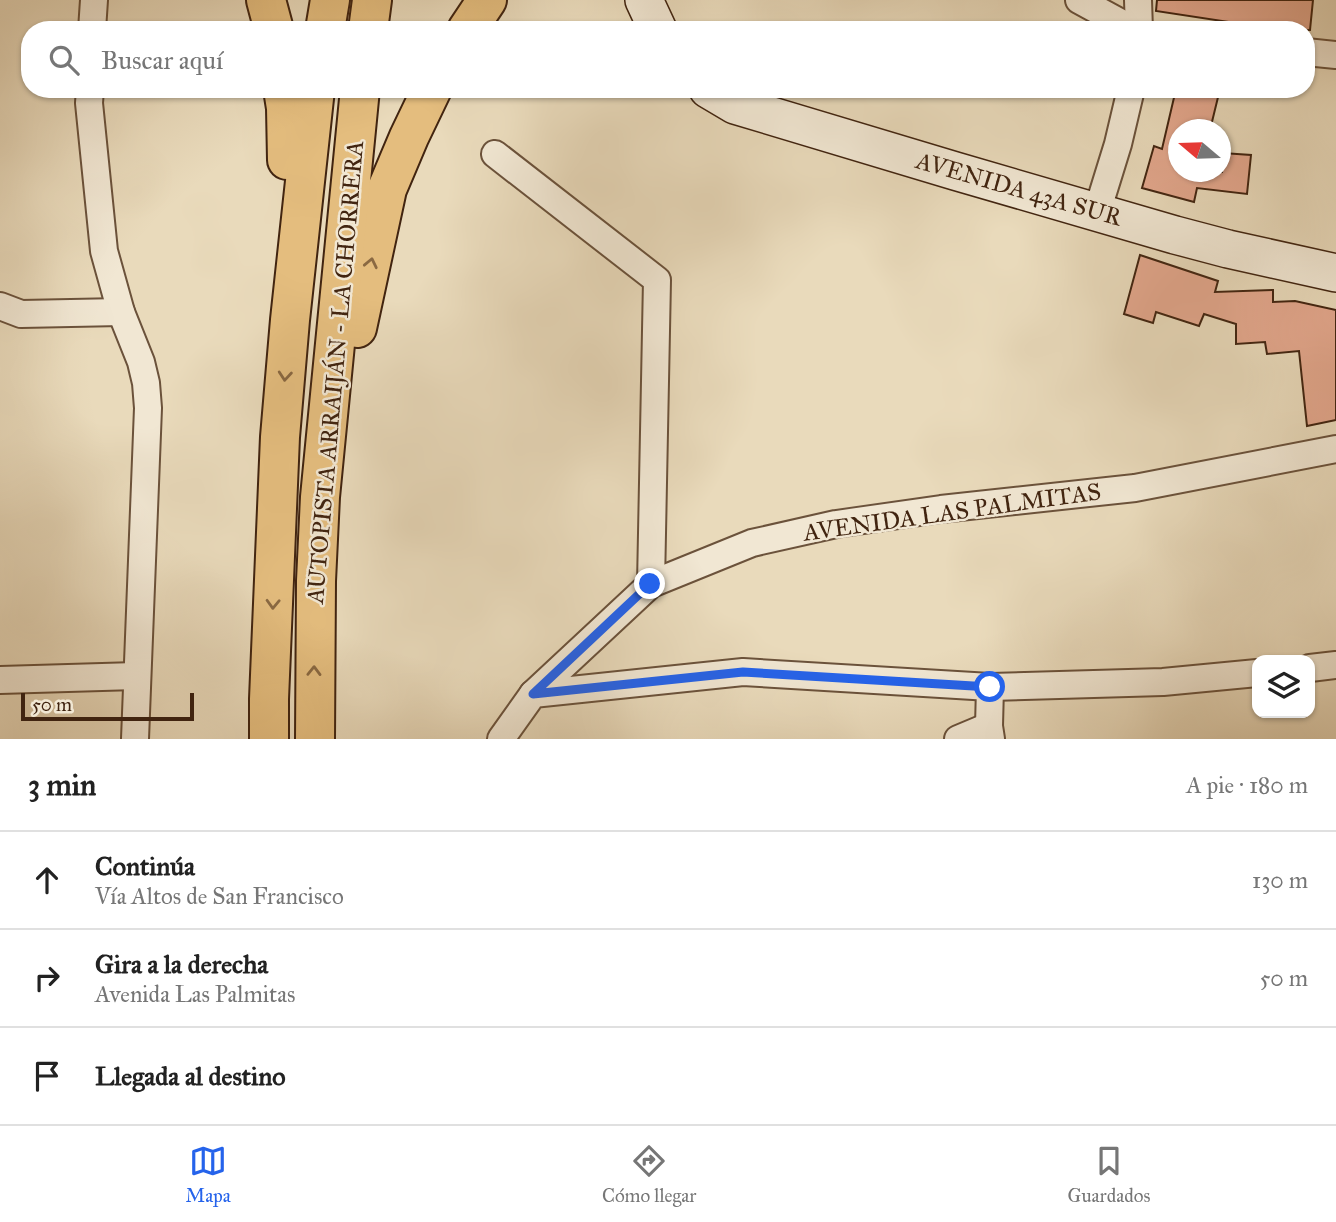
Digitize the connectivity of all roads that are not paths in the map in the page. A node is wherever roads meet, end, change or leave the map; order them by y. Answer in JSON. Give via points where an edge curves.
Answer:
{"nodes":[{"id":1,"x":94,"y":0,"type":"edge"},
{"id":2,"x":266,"y":0,"type":"edge"},
{"id":3,"x":330,"y":0,"type":"edge"},
{"id":4,"x":372,"y":0,"type":"edge"},
{"id":5,"x":487,"y":0,"type":"edge"},
{"id":6,"x":644,"y":0,"type":"edge"},
{"id":7,"x":1079,"y":0,"type":"edge"},
{"id":8,"x":1138,"y":0,"type":"edge"},
{"id":9,"x":93,"y":21,"type":"edge"},
{"id":10,"x":272,"y":21,"type":"edge"},
{"id":11,"x":326,"y":21,"type":"edge"},
{"id":12,"x":369,"y":21,"type":"edge"},
{"id":13,"x":473,"y":21,"type":"edge"},
{"id":14,"x":653,"y":21,"type":"edge"},
{"id":15,"x":1118,"y":21,"type":"edge"},
{"id":16,"x":1139,"y":21,"type":"edge"},
{"id":17,"x":1315,"y":53,"type":"edge"},
{"id":18,"x":1336,"y":55,"type":"edge"},
{"id":19,"x":89,"y":98,"type":"edge"},
{"id":20,"x":284,"y":98,"type":"edge"},
{"id":21,"x":314,"y":98,"type":"edge"},
{"id":22,"x":359,"y":98,"type":"edge"},
{"id":23,"x":428,"y":98,"type":"edge"},
{"id":24,"x":723,"y":98,"type":"edge"},
{"id":25,"x":1129,"y":98,"type":"edge"},
{"id":26,"x":495,"y":154,"type":"dead end"},
{"id":27,"x":1097,"y":212,"type":"junction"},
{"id":28,"x":1336,"y":273,"type":"edge"},
{"id":29,"x":0,"y":306,"type":"edge"},
{"id":30,"x":121,"y":312,"type":"junction"},
{"id":31,"x":290,"y":320,"type":"junction"},
{"id":32,"x":1336,"y":449,"type":"edge"},
{"id":33,"x":320,"y":497,"type":"junction"},
{"id":34,"x":650,"y":584,"type":"junction"},
{"id":35,"x":1336,"y":665,"type":"edge"},
{"id":36,"x":1315,"y":667,"type":"edge"},
{"id":37,"x":1252,"y":673,"type":"edge"},
{"id":38,"x":136,"y":676,"type":"junction"},
{"id":39,"x":0,"y":680,"type":"edge"},
{"id":40,"x":990,"y":687,"type":"junction"},
{"id":41,"x":533,"y":694,"type":"junction"},
{"id":42,"x":990,"y":733,"type":"edge"},
{"id":43,"x":135,"y":739,"type":"edge"},
{"id":44,"x":270,"y":739,"type":"edge"},
{"id":45,"x":315,"y":739,"type":"edge"},
{"id":46,"x":501,"y":739,"type":"edge"},
{"id":47,"x":958,"y":739,"type":"edge"}],
"edges":[{"from":1,"to":9,"type":"street"},
{"from":2,"to":10,"type":"highway"},
{"from":3,"to":11,"type":"highway"},
{"from":4,"to":12,"type":"highway"},
{"from":5,"to":13,"type":"highway"},
{"from":6,"to":14,"type":"street"},
{"from":7,"to":15,"type":"street"},
{"from":8,"to":16,"type":"street"},
{"from":17,"to":18,"type":"street"},
{"from":19,"to":30,"type":"street","via":[[104,251]]},
{"from":20,"to":31,"type":"highway"},
{"from":21,"to":31,"type":"highway","name":"AUTOPISTA ARRAIJÁN - LA CHORRERA"},
{"from":22,"to":33,"type":"highway","name":"AUTOPISTA ARRAIJÁN - LA CHORRERA"},
{"from":33,"to":23,"type":"highway","one_way":true,"via":[[387,189]]},
{"from":24,"to":27,"type":"street","name":"AVENIDA 43A SUR"},
{"from":25,"to":27,"type":"street"},
{"from":26,"to":34,"type":"street","via":[[657,280]]},
{"from":27,"to":28,"type":"street","name":"AVENIDA 43A SUR"},
{"from":29,"to":30,"type":"street","via":[[21,314]]},
{"from":30,"to":38,"type":"street","via":[[141,362],[148,408]]},
{"from":31,"to":44,"type":"highway","name":"AUTOPISTA ARRAIJÁN - LA CHORRERA","one_way":true,"via":[[280,437]]},
{"from":32,"to":34,"type":"street","name":"AVENIDA LAS PALMITAS","via":[[1135,488],[836,524],[752,544]]},
{"from":45,"to":33,"type":"highway","name":"AUTOPISTA ARRAIJÁN - LA CHORRERA","one_way":true},
{"from":34,"to":41,"type":"street","name":"AVENIDA LAS PALMITAS"},
{"from":35,"to":36,"type":"street"},
{"from":37,"to":40,"type":"street","via":[[1163,682]]},
{"from":38,"to":39,"type":"street"},
{"from":38,"to":43,"type":"street"},
{"from":40,"to":41,"type":"street","via":[[743,672]]},
{"from":40,"to":42,"type":"street"},
{"from":41,"to":46,"type":"street","name":"AVENIDA LAS PALMITAS"},
{"from":42,"to":47,"type":"street"}]}
